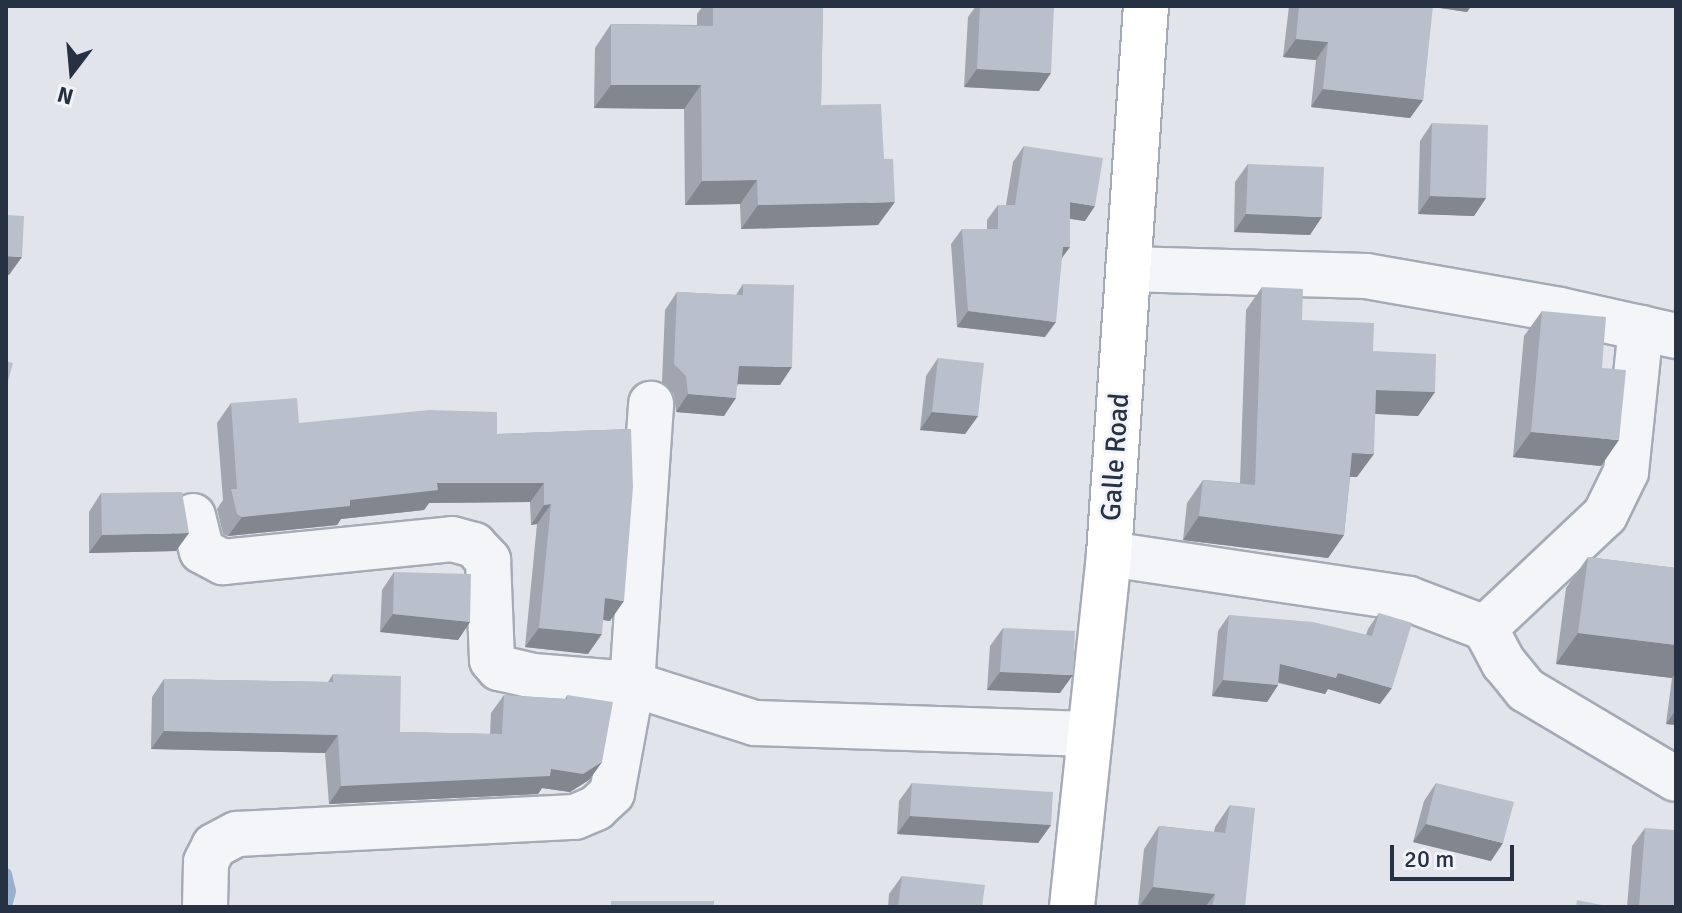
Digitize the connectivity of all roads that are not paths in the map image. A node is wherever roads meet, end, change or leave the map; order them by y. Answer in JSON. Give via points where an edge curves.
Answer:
{"nodes":[{"id":1,"x":1146,"y":6,"type":"edge"},
{"id":2,"x":1128,"y":269,"type":"junction"},
{"id":3,"x":1659,"y":332,"type":"edge"},
{"id":4,"x":651,"y":404,"type":"dead end"},
{"id":5,"x":193,"y":516,"type":"dead end"},
{"id":6,"x":1109,"y":554,"type":"junction"},
{"id":7,"x":1485,"y":628,"type":"junction"},
{"id":8,"x":632,"y":684,"type":"junction"},
{"id":9,"x":1090,"y":734,"type":"junction"},
{"id":10,"x":1676,"y":779,"type":"edge"},
{"id":11,"x":205,"y":907,"type":"edge"},
{"id":12,"x":1072,"y":907,"type":"edge"}],
"edges":[{"from":1,"to":2,"type":"highway","name":"Galle Road"},
{"from":2,"to":3,"type":"street","via":[[1366,276]]},
{"from":2,"to":6,"type":"highway","name":"Galle Road"},
{"from":3,"to":7,"type":"street","via":[[1626,472],[1605,515]]},
{"from":4,"to":8,"type":"street"},
{"from":5,"to":8,"type":"street","via":[[202,551],[223,562],[452,539],[474,545],[488,560],[492,660],[499,668]]},
{"from":6,"to":7,"type":"street","via":[[1409,599]]},
{"from":6,"to":9,"type":"highway","name":"Galle Road"},
{"from":7,"to":10,"type":"street","via":[[1526,690]]},
{"from":8,"to":9,"type":"street","via":[[755,723]]},
{"from":8,"to":11,"type":"street","via":[[612,793],[596,808],[575,817],[237,834],[214,846],[206,862]]},
{"from":9,"to":12,"type":"highway","name":"Galle Road"}]}
